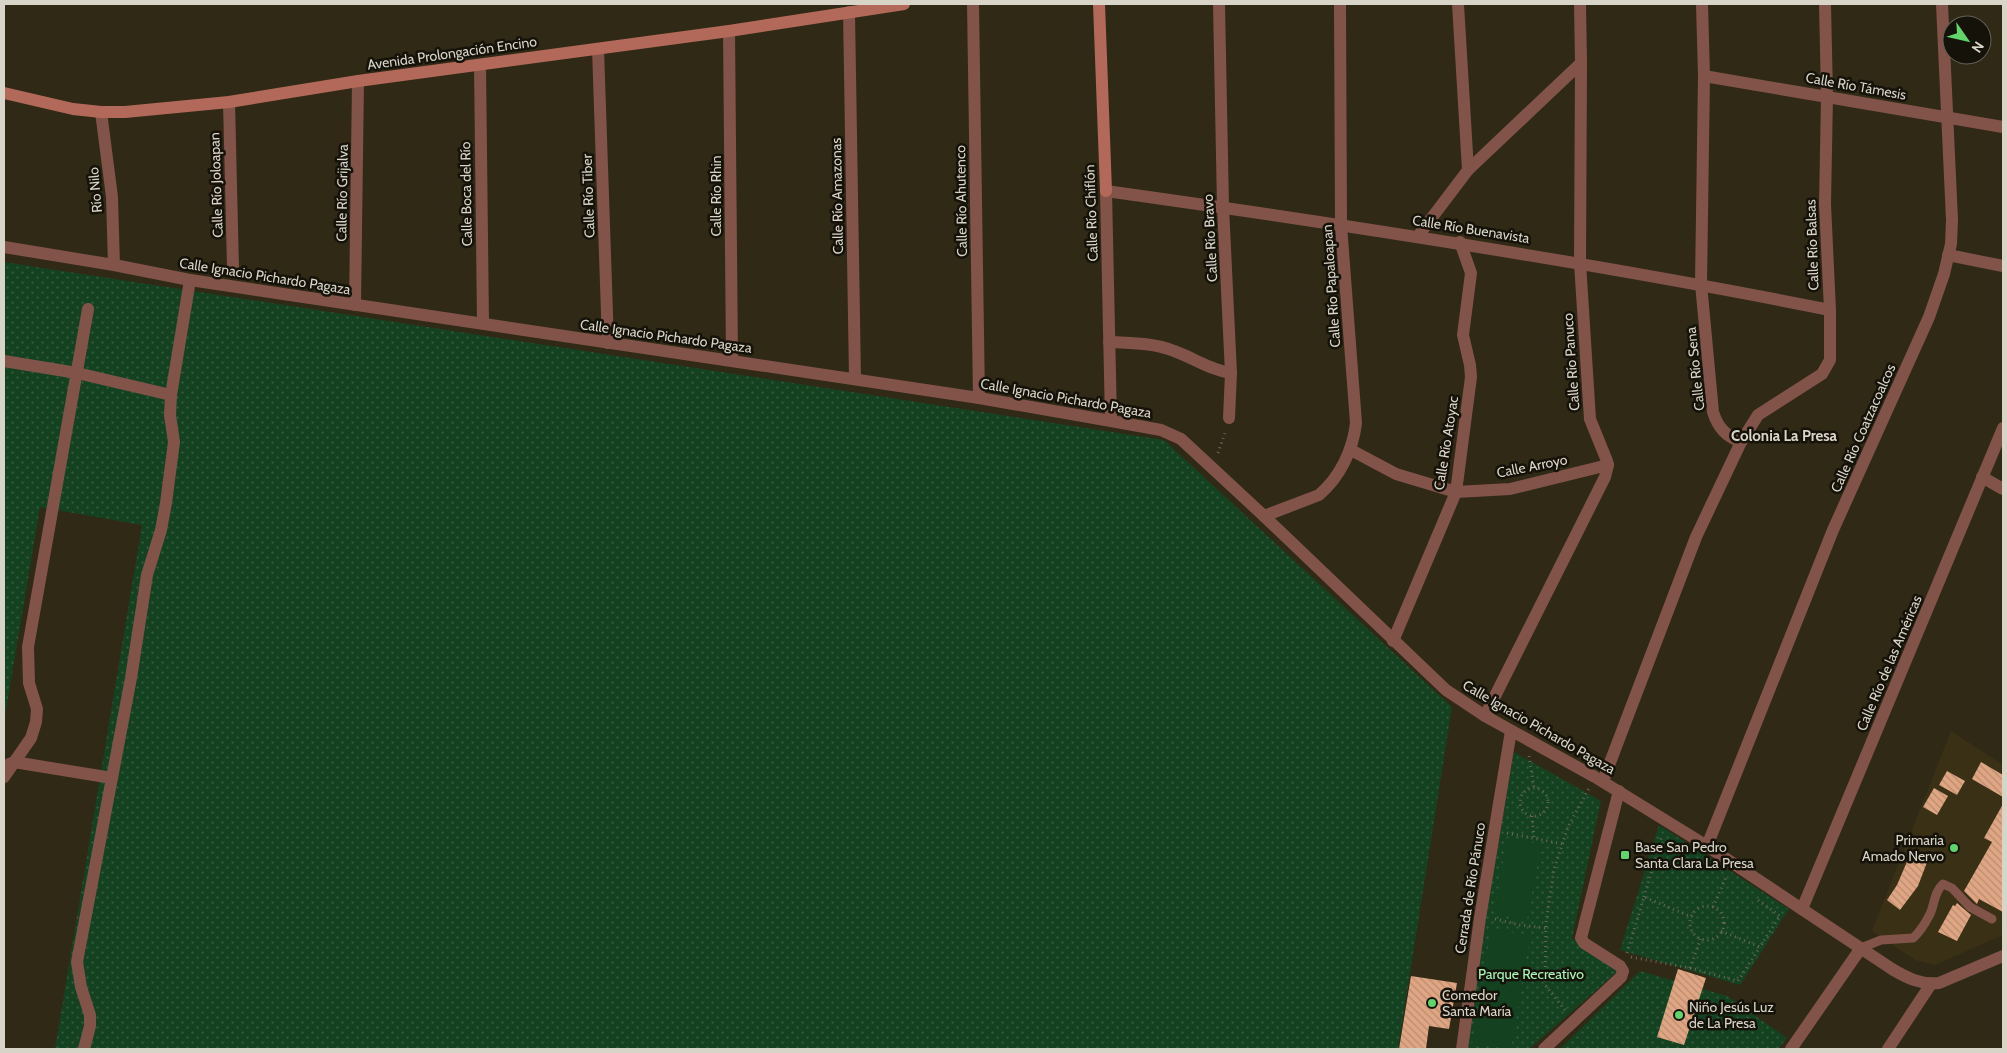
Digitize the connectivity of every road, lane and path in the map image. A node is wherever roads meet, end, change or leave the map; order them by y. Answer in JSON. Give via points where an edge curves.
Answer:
{"nodes":[{"id":1,"x":904,"y":4,"type":"edge"},
{"id":2,"x":973,"y":4,"type":"edge"},
{"id":3,"x":1099,"y":4,"type":"edge"},
{"id":4,"x":1219,"y":4,"type":"edge"},
{"id":5,"x":1340,"y":4,"type":"edge"},
{"id":6,"x":1458,"y":4,"type":"edge"},
{"id":7,"x":1580,"y":4,"type":"edge"},
{"id":8,"x":1702,"y":4,"type":"edge"},
{"id":9,"x":1825,"y":4,"type":"edge"},
{"id":10,"x":1942,"y":4,"type":"edge"},
{"id":11,"x":849,"y":12,"type":"junction"},
{"id":12,"x":729,"y":31,"type":"junction"},
{"id":13,"x":598,"y":49,"type":"junction"},
{"id":14,"x":1581,"y":63,"type":"junction"},
{"id":15,"x":480,"y":65,"type":"junction"},
{"id":16,"x":1704,"y":76,"type":"junction"},
{"id":17,"x":358,"y":81,"type":"junction"},
{"id":18,"x":4,"y":93,"type":"edge"},
{"id":19,"x":1827,"y":96,"type":"junction"},
{"id":20,"x":229,"y":102,"type":"junction"},
{"id":21,"x":101,"y":112,"type":"junction"},
{"id":22,"x":1946,"y":116,"type":"junction"},
{"id":23,"x":2003,"y":127,"type":"edge"},
{"id":24,"x":1468,"y":170,"type":"junction"},
{"id":25,"x":1106,"y":191,"type":"junction"},
{"id":26,"x":1223,"y":207,"type":"junction"},
{"id":27,"x":1341,"y":226,"type":"junction"},
{"id":28,"x":1418,"y":236,"type":"junction"},
{"id":29,"x":1460,"y":242,"type":"junction"},
{"id":30,"x":4,"y":247,"type":"edge"},
{"id":31,"x":1948,"y":255,"type":"junction"},
{"id":32,"x":1580,"y":262,"type":"junction"},
{"id":33,"x":114,"y":265,"type":"junction"},
{"id":34,"x":2003,"y":266,"type":"edge"},
{"id":35,"x":234,"y":268,"type":"dead end"},
{"id":36,"x":190,"y":280,"type":"junction"},
{"id":37,"x":1701,"y":284,"type":"junction"},
{"id":38,"x":356,"y":304,"type":"junction"},
{"id":39,"x":88,"y":309,"type":"dead end"},
{"id":40,"x":1830,"y":310,"type":"junction"},
{"id":41,"x":483,"y":323,"type":"junction"},
{"id":42,"x":1109,"y":342,"type":"junction"},
{"id":43,"x":608,"y":343,"type":"junction"},
{"id":44,"x":732,"y":360,"type":"junction"},
{"id":45,"x":4,"y":361,"type":"edge"},
{"id":46,"x":78,"y":373,"type":"junction"},
{"id":47,"x":1231,"y":373,"type":"junction"},
{"id":48,"x":855,"y":380,"type":"junction"},
{"id":49,"x":171,"y":395,"type":"junction"},
{"id":50,"x":979,"y":398,"type":"junction"},
{"id":51,"x":1229,"y":418,"type":"joint"},
{"id":52,"x":1111,"y":421,"type":"junction"},
{"id":53,"x":2003,"y":428,"type":"edge"},
{"id":54,"x":1741,"y":442,"type":"junction"},
{"id":55,"x":1351,"y":450,"type":"junction"},
{"id":56,"x":1608,"y":465,"type":"junction"},
{"id":57,"x":1212,"y":467,"type":"junction"},
{"id":58,"x":1982,"y":477,"type":"junction"},
{"id":59,"x":2003,"y":489,"type":"edge"},
{"id":60,"x":1456,"y":492,"type":"junction"},
{"id":61,"x":1264,"y":516,"type":"junction"},
{"id":62,"x":1393,"y":641,"type":"junction"},
{"id":63,"x":1485,"y":716,"type":"junction"},
{"id":64,"x":1511,"y":731,"type":"junction"},
{"id":65,"x":1526,"y":739,"type":"junction"},
{"id":66,"x":9,"y":764,"type":"edge"},
{"id":67,"x":4,"y":777,"type":"edge"},
{"id":68,"x":112,"y":778,"type":"junction"},
{"id":69,"x":1599,"y":779,"type":"junction"},
{"id":70,"x":1534,"y":787,"type":"junction"},
{"id":71,"x":1619,"y":791,"type":"junction"},
{"id":72,"x":1532,"y":816,"type":"junction"},
{"id":73,"x":1494,"y":831,"type":"junction"},
{"id":74,"x":1534,"y":837,"type":"junction"},
{"id":75,"x":1670,"y":840,"type":"dead end"},
{"id":76,"x":1563,"y":844,"type":"junction"},
{"id":77,"x":1707,"y":846,"type":"junction"},
{"id":78,"x":1734,"y":864,"type":"junction"},
{"id":79,"x":1718,"y":872,"type":"dead end"},
{"id":80,"x":1726,"y":877,"type":"junction"},
{"id":81,"x":1734,"y":883,"type":"dead end"},
{"id":82,"x":1749,"y":894,"type":"dead end"},
{"id":83,"x":1644,"y":897,"type":"junction"},
{"id":84,"x":1713,"y":907,"type":"junction"},
{"id":85,"x":1802,"y":909,"type":"junction"},
{"id":86,"x":1692,"y":917,"type":"junction"},
{"id":87,"x":1480,"y":918,"type":"junction"},
{"id":88,"x":1992,"y":919,"type":"dead end"},
{"id":89,"x":1546,"y":928,"type":"junction"},
{"id":90,"x":1722,"y":931,"type":"junction"},
{"id":91,"x":1701,"y":938,"type":"junction"},
{"id":92,"x":1760,"y":947,"type":"junction"},
{"id":93,"x":1861,"y":948,"type":"junction"},
{"id":94,"x":2003,"y":956,"type":"edge"},
{"id":95,"x":1690,"y":968,"type":"junction"},
{"id":96,"x":1931,"y":984,"type":"junction"},
{"id":97,"x":1574,"y":1021,"type":"junction"},
{"id":98,"x":84,"y":1049,"type":"edge"},
{"id":99,"x":1462,"y":1049,"type":"edge"},
{"id":100,"x":1544,"y":1049,"type":"edge"},
{"id":101,"x":1791,"y":1049,"type":"edge"},
{"id":102,"x":1888,"y":1049,"type":"edge"}],
"edges":[{"from":1,"to":11,"type":"main road","name":"Avenida Prolongación Encino"},
{"from":2,"to":50,"type":"street","name":"Calle Río Ahutenco"},
{"from":3,"to":25,"type":"main road","name":"Calle Río Chiflón"},
{"from":4,"to":26,"type":"street","name":"Calle Río Bravo"},
{"from":5,"to":27,"type":"street","name":"Calle Río Papaloapan"},
{"from":6,"to":24,"type":"street"},
{"from":7,"to":14,"type":"street","name":"Calle Río Panuco"},
{"from":8,"to":16,"type":"street","name":"Calle Río Sena"},
{"from":9,"to":19,"type":"street","name":"Calle Río Balsas"},
{"from":10,"to":22,"type":"street","name":"Calle Río Coatzacoalcos"},
{"from":11,"to":12,"type":"main road","name":"Avenida Prolongación Encino"},
{"from":11,"to":48,"type":"street","name":"Calle Río Amazonas"},
{"from":12,"to":13,"type":"main road","name":"Avenida Prolongación Encino"},
{"from":12,"to":44,"type":"street","name":"Calle Río Rhin"},
{"from":13,"to":15,"type":"main road","name":"Avenida Prolongación Encino"},
{"from":13,"to":43,"type":"street","name":"Calle Río Tiber"},
{"from":14,"to":24,"type":"street"},
{"from":14,"to":32,"type":"street","name":"Calle Río Panuco"},
{"from":15,"to":17,"type":"main road","name":"Avenida Prolongación Encino"},
{"from":15,"to":41,"type":"street","name":"Calle Boca del Río"},
{"from":16,"to":19,"type":"street","name":"Calle Río Támesis"},
{"from":16,"to":37,"type":"street","name":"Calle Río Sena"},
{"from":17,"to":20,"type":"main road","name":"Avenida Prolongación Encino"},
{"from":17,"to":38,"type":"street","name":"Calle Río Grijalva"},
{"from":18,"to":21,"type":"main road","name":"Avenida Prolongación Encino","via":[[73,110]]},
{"from":19,"to":22,"type":"street","name":"Calle Río Támesis"},
{"from":19,"to":40,"type":"street","name":"Calle Río Balsas","via":[[1825,204]]},
{"from":20,"to":21,"type":"main road","name":"Avenida Prolongación Encino"},
{"from":20,"to":35,"type":"street","name":"Calle Río Joloapan"},
{"from":21,"to":33,"type":"street","name":"Río Nilo","via":[[112,197]]},
{"from":22,"to":23,"type":"street","name":"Calle Río Támesis"},
{"from":22,"to":31,"type":"street","name":"Calle Río Coatzacoalcos","via":[[1952,220]]},
{"from":24,"to":28,"type":"street"},
{"from":25,"to":26,"type":"street","name":"Calle Río Buenavista"},
{"from":25,"to":42,"type":"street","name":"Calle Río Chiflón"},
{"from":26,"to":27,"type":"street","name":"Calle Río Buenavista"},
{"from":26,"to":47,"type":"street","name":"Calle Río Bravo"},
{"from":27,"to":28,"type":"street","name":"Calle Río Buenavista"},
{"from":27,"to":55,"type":"street","name":"Calle Río Papaloapan","via":[[1356,422]]},
{"from":28,"to":29,"type":"street","name":"Calle Río Buenavista"},
{"from":29,"to":32,"type":"street","name":"Calle Río Buenavista"},
{"from":29,"to":60,"type":"street","name":"Calle Río Atoyac","via":[[1471,273],[1463,335],[1471,377]]},
{"from":30,"to":33,"type":"street","name":"Calle Ignacio Pichardo Pagaza"},
{"from":31,"to":34,"type":"street"},
{"from":31,"to":77,"type":"street","name":"Calle Río Coatzacoalcos","via":[[1929,317],[1834,530]]},
{"from":32,"to":37,"type":"street","name":"Calle Río Buenavista"},
{"from":32,"to":56,"type":"street","name":"Calle Río Panuco","via":[[1590,419]]},
{"from":33,"to":36,"type":"street","name":"Calle Ignacio Pichardo Pagaza"},
{"from":36,"to":38,"type":"street","name":"Calle Ignacio Pichardo Pagaza"},
{"from":36,"to":49,"type":"street"},
{"from":37,"to":40,"type":"street","name":"Calle Río Buenavista"},
{"from":37,"to":54,"type":"street","name":"Calle Río Sena","via":[[1713,412],[1720,429]]},
{"from":38,"to":41,"type":"street","name":"Calle Ignacio Pichardo Pagaza"},
{"from":39,"to":46,"type":"street"},
{"from":40,"to":54,"type":"street","name":"Calle Río Balsas","via":[[1831,352],[1827,367],[1814,380],[1758,415]]},
{"from":41,"to":43,"type":"street","name":"Calle Ignacio Pichardo Pagaza"},
{"from":42,"to":47,"type":"street","via":[[1155,345],[1217,371]]},
{"from":42,"to":52,"type":"street","name":"Calle Río Chiflón"},
{"from":43,"to":44,"type":"street","name":"Calle Ignacio Pichardo Pagaza"},
{"from":44,"to":48,"type":"street","name":"Calle Ignacio Pichardo Pagaza"},
{"from":45,"to":46,"type":"street"},
{"from":46,"to":49,"type":"street"},
{"from":46,"to":66,"type":"street","via":[[28,647],[29,683],[37,709],[36,722],[31,738]]},
{"from":47,"to":51,"type":"street","name":"Calle Río Bravo"},
{"from":48,"to":50,"type":"street","name":"Calle Ignacio Pichardo Pagaza"},
{"from":49,"to":68,"type":"street","via":[[174,442],[166,503],[147,575]]},
{"from":50,"to":52,"type":"street","name":"Calle Ignacio Pichardo Pagaza"},
{"from":51,"to":57,"type":"path"},
{"from":52,"to":57,"type":"street","name":"Calle Ignacio Pichardo Pagaza","via":[[1169,433]]},
{"from":53,"to":58,"type":"street","name":"Calle Río de las Américas"},
{"from":54,"to":69,"type":"street","via":[[1696,537]]},
{"from":55,"to":60,"type":"street","name":"Calle Arroyo","via":[[1396,474]]},
{"from":55,"to":61,"type":"street","name":"Calle Río Papaloapan","via":[[1319,495]]},
{"from":56,"to":60,"type":"street","name":"Calle Arroyo","via":[[1510,489]]},
{"from":56,"to":63,"type":"street","via":[[1605,477]]},
{"from":57,"to":61,"type":"street","name":"Calle Ignacio Pichardo Pagaza"},
{"from":58,"to":59,"type":"street"},
{"from":58,"to":85,"type":"street","name":"Calle Río de las Américas"},
{"from":60,"to":62,"type":"street","name":"Calle Río Atoyac"},
{"from":61,"to":62,"type":"street","name":"Calle Ignacio Pichardo Pagaza"},
{"from":62,"to":63,"type":"street","name":"Calle Ignacio Pichardo Pagaza","via":[[1446,690]]},
{"from":63,"to":64,"type":"street","name":"Calle Ignacio Pichardo Pagaza"},
{"from":64,"to":65,"type":"street","name":"Calle Ignacio Pichardo Pagaza"},
{"from":64,"to":73,"type":"street","name":"Cerrada de Río Pánuco"},
{"from":65,"to":69,"type":"street","name":"Calle Ignacio Pichardo Pagaza"},
{"from":65,"to":70,"type":"path"},
{"from":66,"to":67,"type":"street"},
{"from":66,"to":68,"type":"street"},
{"from":68,"to":98,"type":"street","via":[[78,962],[79,981],[90,1015]]},
{"from":69,"to":71,"type":"street","name":"Calle Ignacio Pichardo Pagaza"},
{"from":69,"to":76,"type":"path","via":[[1568,827]]},
{"from":70,"to":72,"type":"path","via":[[1526,790],[1520,798],[1523,812]]},
{"from":70,"to":72,"type":"path","via":[[1543,790],[1548,802],[1542,814]]},
{"from":71,"to":77,"type":"street","name":"Calle Ignacio Pichardo Pagaza"},
{"from":71,"to":97,"type":"street","via":[[1581,938],[1623,971],[1621,977]]},
{"from":72,"to":74,"type":"path"},
{"from":73,"to":74,"type":"path"},
{"from":73,"to":87,"type":"street","name":"Cerrada de Río Pánuco"},
{"from":74,"to":76,"type":"path"},
{"from":75,"to":83,"type":"path","via":[[1662,834]]},
{"from":76,"to":89,"type":"path","via":[[1554,869]]},
{"from":77,"to":78,"type":"street","name":"Calle Ignacio Pichardo Pagaza"},
{"from":78,"to":80,"type":"path"},
{"from":78,"to":85,"type":"street","name":"Calle Ignacio Pichardo Pagaza"},
{"from":79,"to":80,"type":"path"},
{"from":80,"to":81,"type":"path"},
{"from":80,"to":84,"type":"path"},
{"from":82,"to":92,"type":"path","via":[[1780,916]]},
{"from":83,"to":86,"type":"path"},
{"from":83,"to":95,"type":"path","via":[[1626,956]]},
{"from":84,"to":86,"type":"path","via":[[1703,906]]},
{"from":84,"to":90,"type":"path","via":[[1724,918]]},
{"from":85,"to":93,"type":"street","name":"Calle Ignacio Pichardo Pagaza"},
{"from":86,"to":91,"type":"path","via":[[1693,932]]},
{"from":87,"to":89,"type":"path"},
{"from":87,"to":99,"type":"street","name":"Cerrada de Río Pánuco"},
{"from":88,"to":93,"type":"lane","via":[[1970,907],[1952,888],[1943,884],[1936,893],[1930,916],[1913,938],[1881,940]]},
{"from":89,"to":97,"type":"path","via":[[1546,985]]},
{"from":90,"to":91,"type":"path","via":[[1712,939]]},
{"from":90,"to":92,"type":"path"},
{"from":91,"to":95,"type":"path"},
{"from":92,"to":95,"type":"path","via":[[1738,980]]},
{"from":93,"to":96,"type":"street","name":"Calle Ignacio Pichardo Pagaza","via":[[1903,975]]},
{"from":93,"to":101,"type":"street"},
{"from":94,"to":96,"type":"street","name":"Calle Ignacio Pichardo Pagaza","via":[[1949,980]]},
{"from":96,"to":102,"type":"street"},
{"from":97,"to":100,"type":"street"}]}
